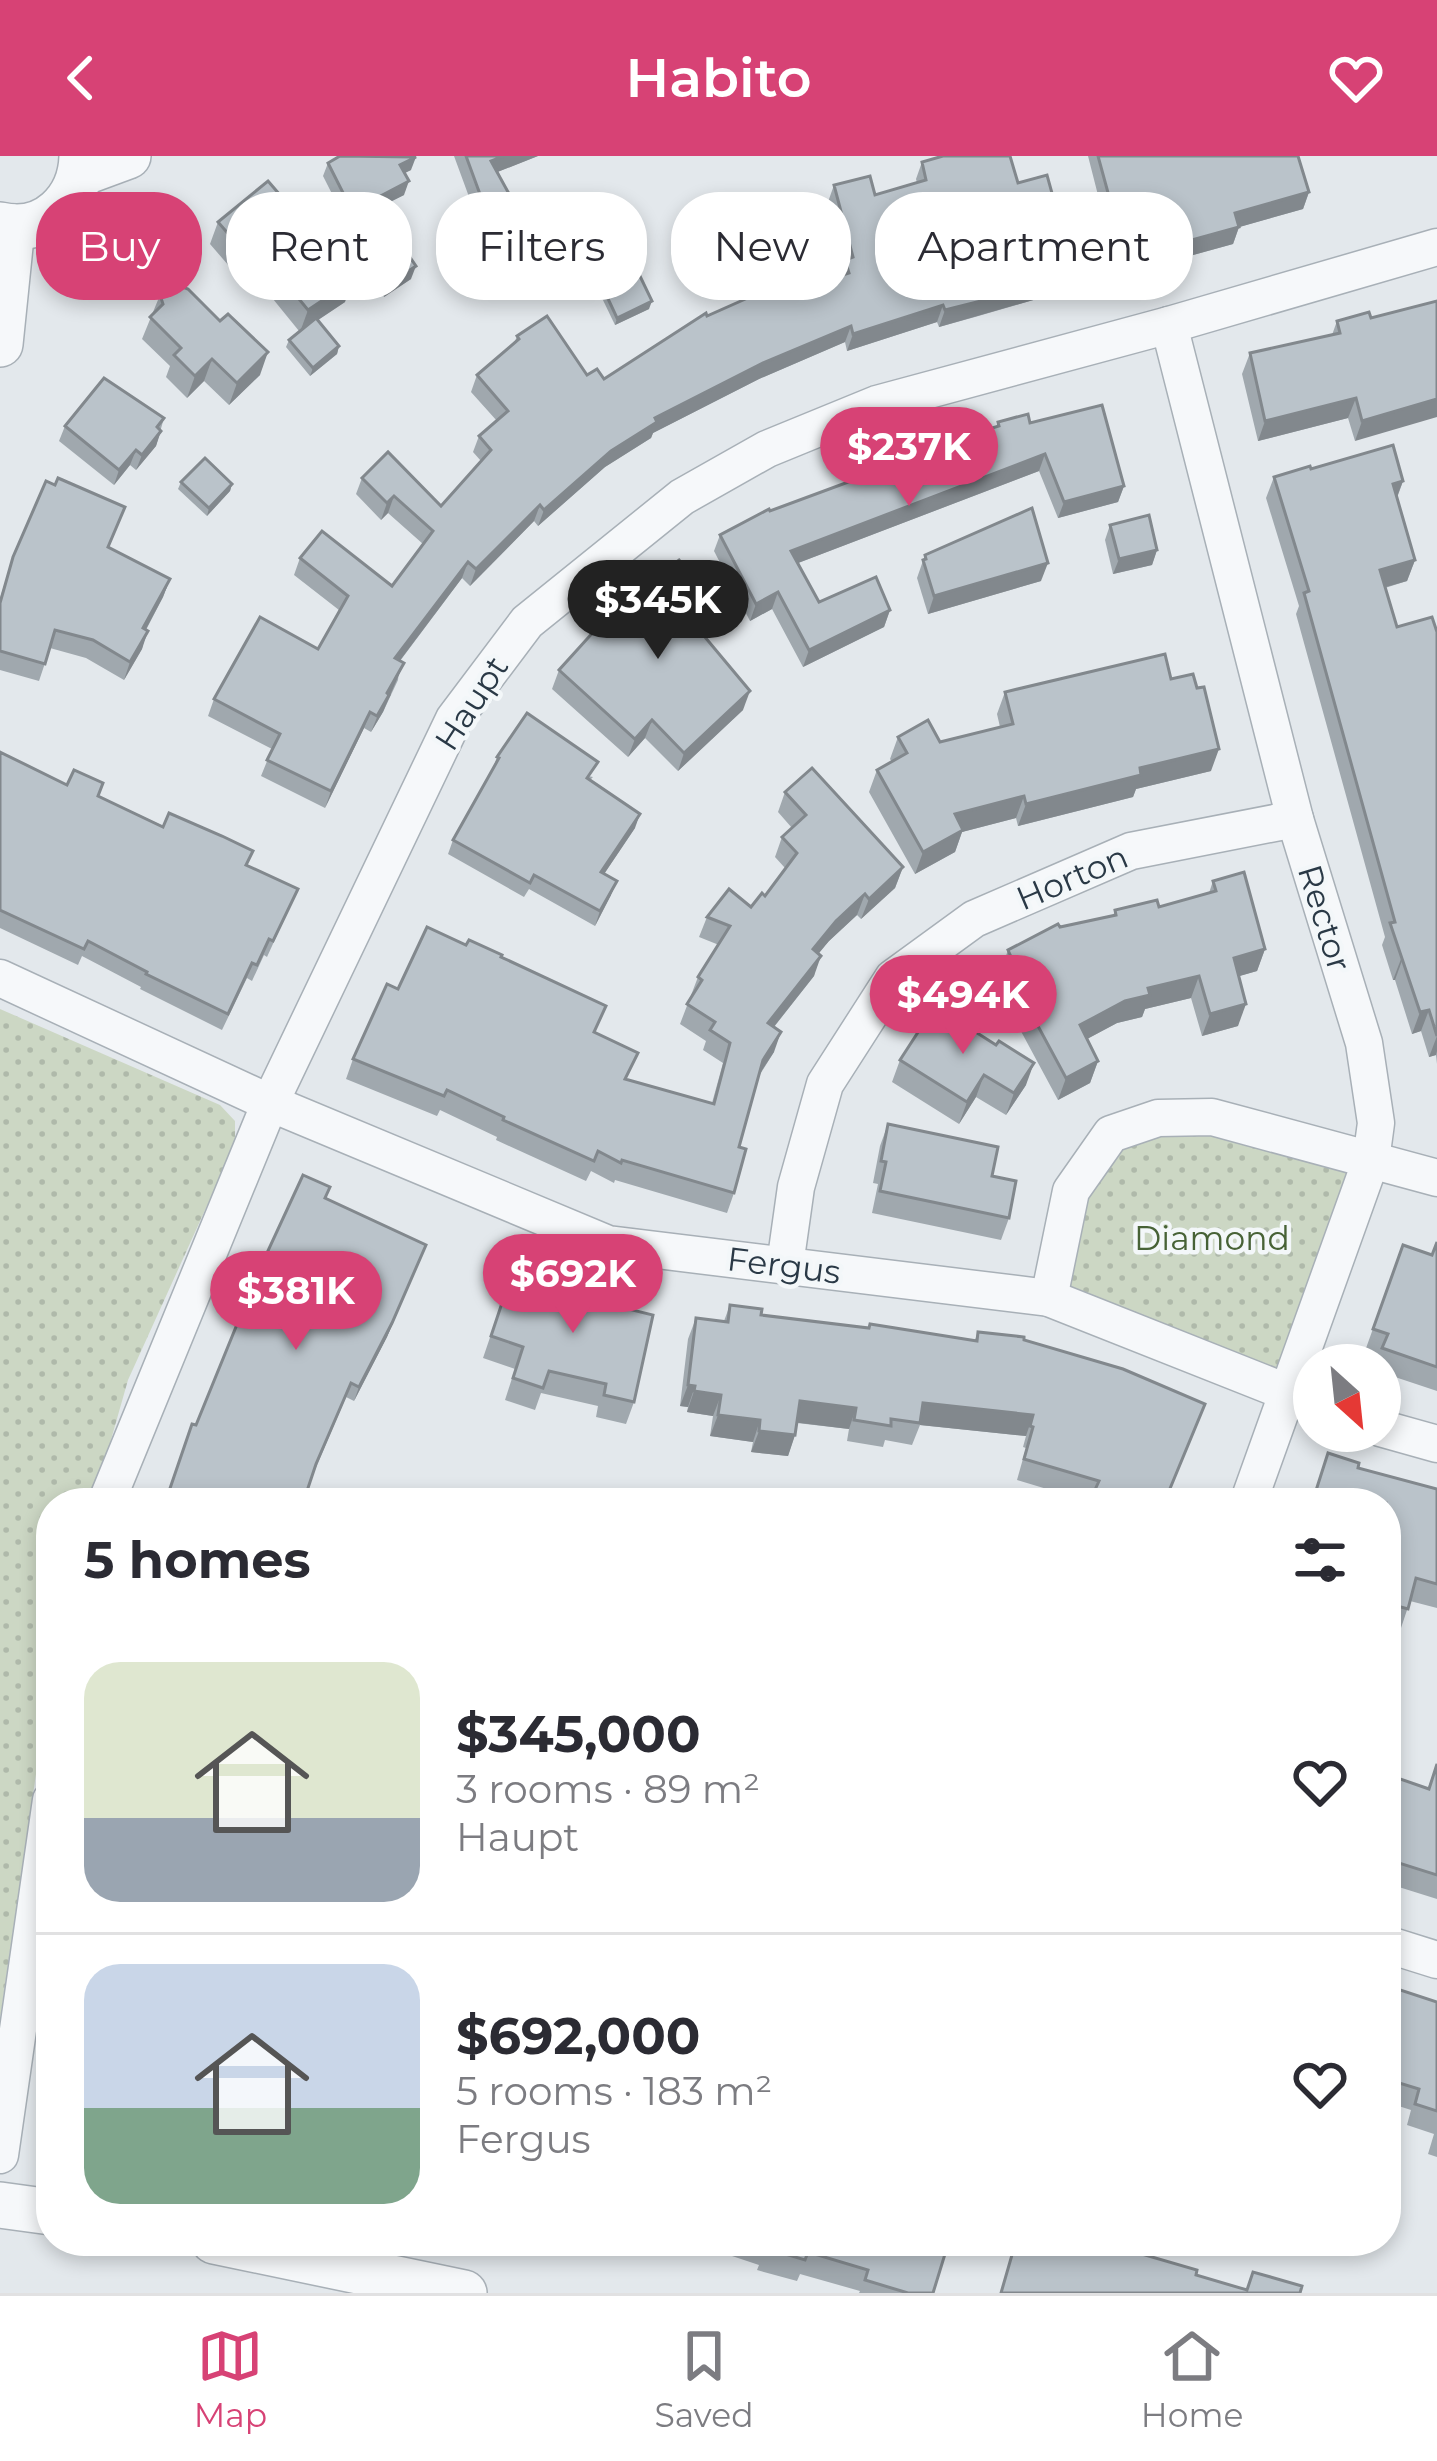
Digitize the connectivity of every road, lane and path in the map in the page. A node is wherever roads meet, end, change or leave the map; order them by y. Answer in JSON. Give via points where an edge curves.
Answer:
{"nodes":[{"id":1,"x":128,"y":156,"type":"edge"},
{"id":2,"x":82,"y":165,"type":"edge"},
{"id":3,"x":6,"y":226,"type":"edge"},
{"id":4,"x":1437,"y":248,"type":"edge"},
{"id":5,"x":1169,"y":325,"type":"junction"},
{"id":6,"x":0,"y":344,"type":"edge"},
{"id":7,"x":1295,"y":818,"type":"junction"},
{"id":8,"x":0,"y":978,"type":"edge"},
{"id":9,"x":270,"y":1102,"type":"junction"},
{"id":10,"x":1371,"y":1160,"type":"junction"},
{"id":11,"x":1437,"y":1178,"type":"edge"},
{"id":12,"x":784,"y":1265,"type":"junction"},
{"id":13,"x":1049,"y":1298,"type":"junction"},
{"id":14,"x":1317,"y":1344,"type":"edge"},
{"id":15,"x":1293,"y":1395,"type":"edge"},
{"id":16,"x":1293,"y":1414,"type":"edge"},
{"id":17,"x":1401,"y":1434,"type":"edge"},
{"id":18,"x":1437,"y":1444,"type":"edge"},
{"id":19,"x":112,"y":1488,"type":"edge"},
{"id":20,"x":1256,"y":1488,"type":"edge"},
{"id":21,"x":36,"y":1904,"type":"edge"},
{"id":22,"x":1401,"y":1949,"type":"edge"},
{"id":23,"x":1437,"y":1960,"type":"edge"},
{"id":24,"x":0,"y":2155,"type":"edge"},
{"id":25,"x":0,"y":2205,"type":"edge"},
{"id":26,"x":36,"y":2210,"type":"edge"},
{"id":27,"x":286,"y":2256,"type":"edge"},
{"id":28,"x":464,"y":2293,"type":"edge"}],
"edges":[{"from":1,"to":2,"type":"street"},
{"from":2,"to":3,"type":"street","via":[[64,207],[31,226]]},
{"from":3,"to":6,"type":"street"},
{"from":4,"to":5,"type":"street","name":"Haupt"},
{"from":5,"to":7,"type":"street","name":"Rector"},
{"from":5,"to":9,"type":"street","name":"Haupt","via":[[877,404],[767,448],[682,497],[526,622],[454,719]]},
{"from":7,"to":10,"type":"street","name":"Rector","via":[[1364,1043],[1376,1123]]},
{"from":7,"to":12,"type":"street","name":"Horton","via":[[1131,850],[974,919],[892,978],[825,1084]]},
{"from":8,"to":9,"type":"street","name":"Fergus"},
{"from":9,"to":12,"type":"street","name":"Fergus","via":[[608,1244]]},
{"from":9,"to":19,"type":"street","name":"Haupt"},
{"from":10,"to":11,"type":"street"},
{"from":10,"to":13,"type":"street","via":[[1212,1117],[1158,1118],[1111,1134],[1071,1191]]},
{"from":10,"to":14,"type":"street","name":"Rector"},
{"from":12,"to":13,"type":"street","name":"Fergus"},
{"from":13,"to":15,"type":"street","name":"Fergus"},
{"from":16,"to":20,"type":"street","name":"Rector"},
{"from":17,"to":18,"type":"street"},
{"from":21,"to":24,"type":"street"},
{"from":22,"to":23,"type":"street"},
{"from":25,"to":26,"type":"street"},
{"from":27,"to":28,"type":"street"}]}
